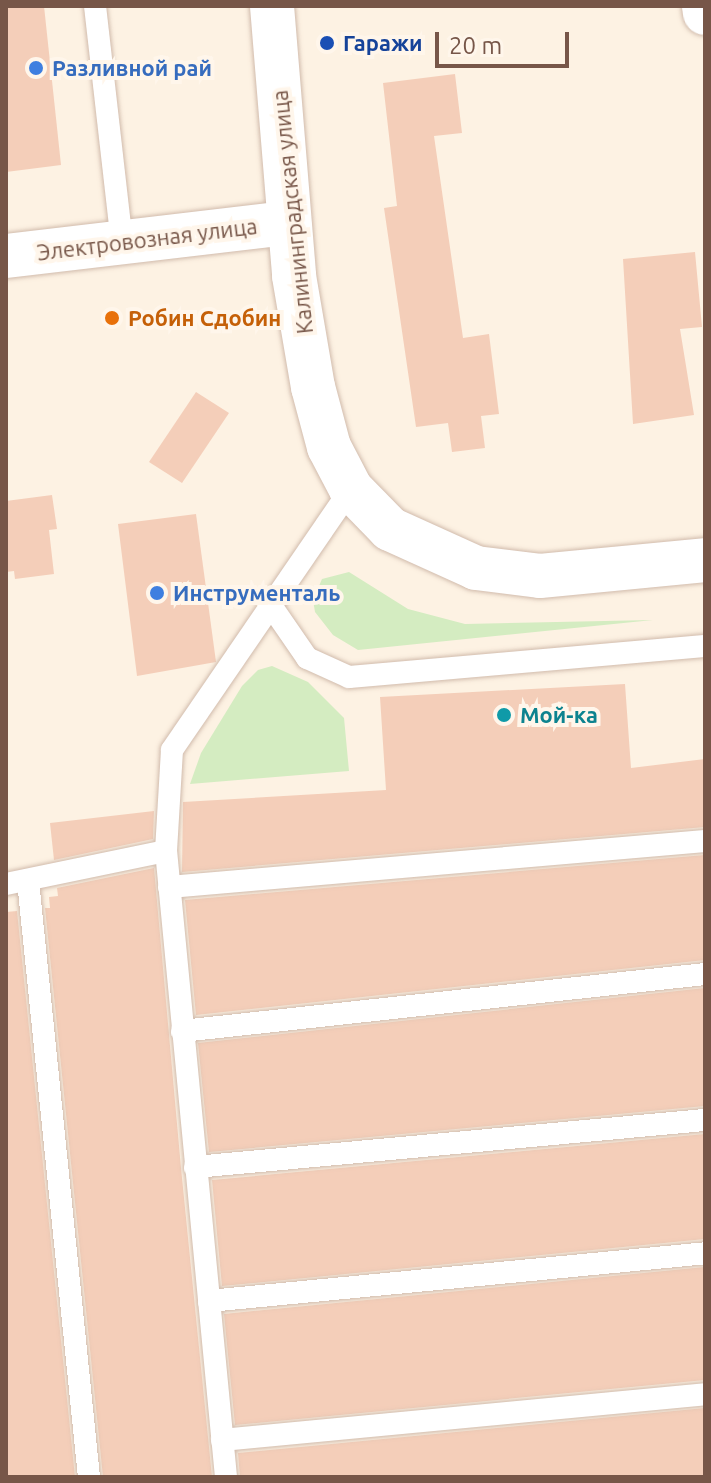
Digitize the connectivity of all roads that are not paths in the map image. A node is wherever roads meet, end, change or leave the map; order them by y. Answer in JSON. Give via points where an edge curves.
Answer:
{"nodes":[{"id":1,"x":95,"y":6,"type":"edge"},
{"id":2,"x":272,"y":6,"type":"edge"},
{"id":3,"x":704,"y":6,"type":"edge"},
{"id":4,"x":705,"y":13,"type":"edge"},
{"id":5,"x":289,"y":223,"type":"junction"},
{"id":6,"x":122,"y":243,"type":"junction"},
{"id":7,"x":6,"y":256,"type":"edge"},
{"id":8,"x":351,"y":489,"type":"junction"},
{"id":9,"x":705,"y":560,"type":"edge"},
{"id":10,"x":272,"y":607,"type":"junction"},
{"id":11,"x":705,"y":646,"type":"edge"},
{"id":12,"x":705,"y":841,"type":"edge"},
{"id":13,"x":166,"y":851,"type":"junction"},
{"id":14,"x":17,"y":883,"type":"edge"},
{"id":15,"x":169,"y":887,"type":"junction"},
{"id":16,"x":705,"y":974,"type":"edge"},
{"id":17,"x":182,"y":1031,"type":"junction"},
{"id":18,"x":705,"y":1120,"type":"edge"},
{"id":19,"x":195,"y":1167,"type":"junction"},
{"id":20,"x":705,"y":1253,"type":"edge"},
{"id":21,"x":209,"y":1301,"type":"junction"},
{"id":22,"x":705,"y":1394,"type":"edge"},
{"id":23,"x":222,"y":1440,"type":"junction"},
{"id":24,"x":89,"y":1477,"type":"edge"},
{"id":25,"x":226,"y":1477,"type":"edge"}],
"edges":[{"from":1,"to":6,"type":"lane"},
{"from":2,"to":5,"type":"main road","name":"Калининградская улица"},
{"from":3,"to":4,"type":"main road"},
{"from":5,"to":6,"type":"main road","name":"Электровозная улица"},
{"from":5,"to":8,"type":"main road","name":"Калининградская улица","via":[[313,387],[329,447]]},
{"from":6,"to":7,"type":"main road","name":"Электровозная улица"},
{"from":8,"to":9,"type":"main road","name":"Калининградская улица","via":[[390,529],[445,557],[510,575]]},
{"from":8,"to":10,"type":"lane"},
{"from":10,"to":11,"type":"lane","via":[[307,658],[349,677]]},
{"from":10,"to":13,"type":"lane","via":[[172,750]]},
{"from":12,"to":15,"type":"lane"},
{"from":13,"to":14,"type":"lane"},
{"from":13,"to":15,"type":"lane"},
{"from":14,"to":24,"type":"lane"},
{"from":15,"to":17,"type":"lane"},
{"from":16,"to":17,"type":"lane"},
{"from":17,"to":19,"type":"lane"},
{"from":18,"to":19,"type":"lane"},
{"from":19,"to":21,"type":"lane"},
{"from":20,"to":21,"type":"lane"},
{"from":21,"to":23,"type":"lane"},
{"from":22,"to":23,"type":"lane"},
{"from":23,"to":25,"type":"lane"}]}
